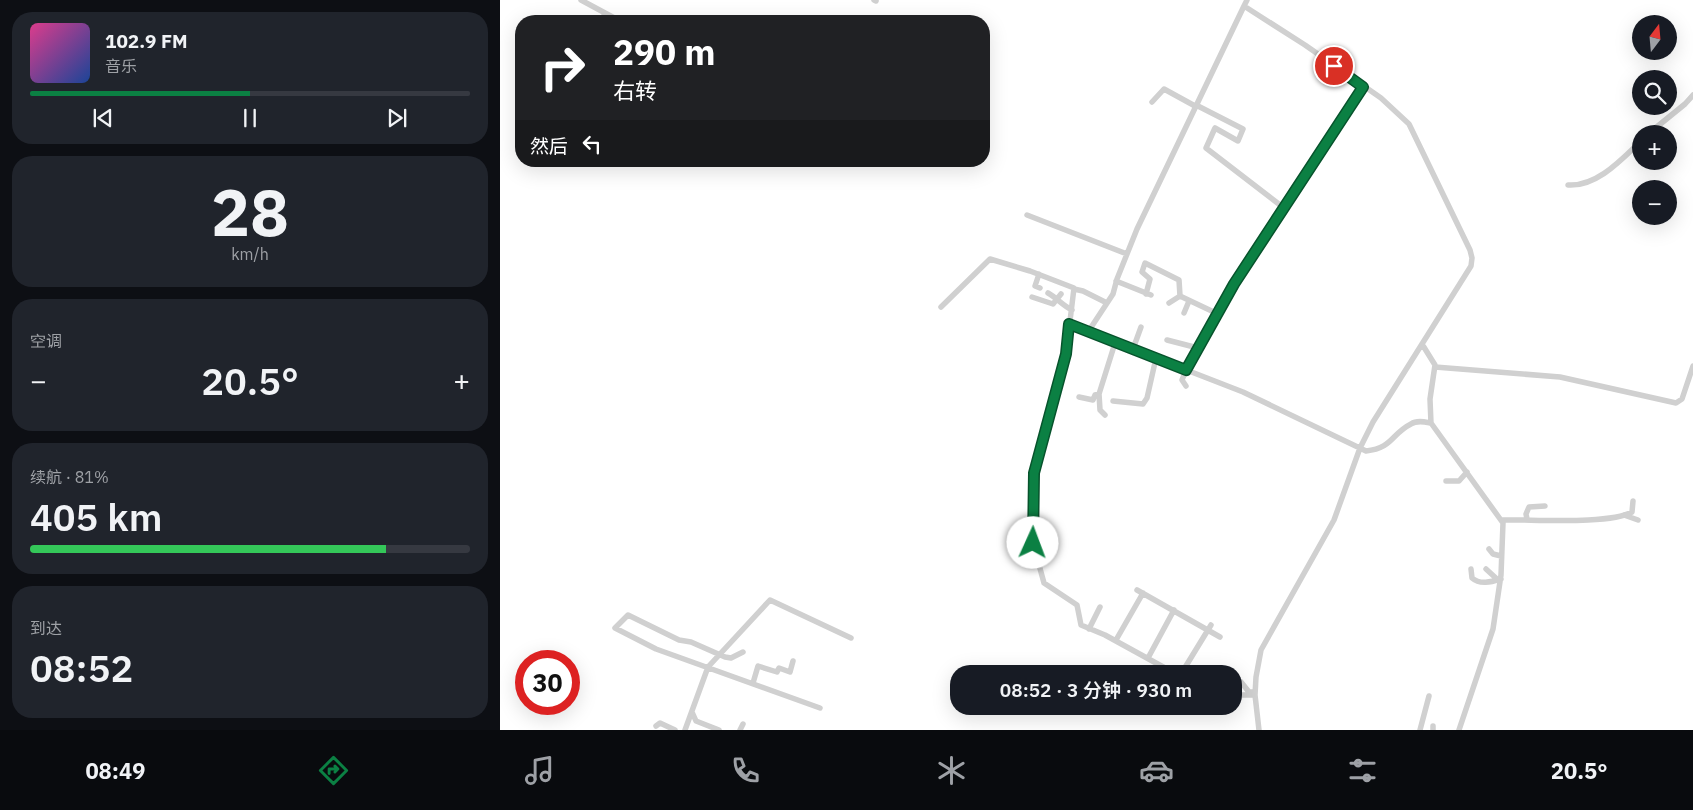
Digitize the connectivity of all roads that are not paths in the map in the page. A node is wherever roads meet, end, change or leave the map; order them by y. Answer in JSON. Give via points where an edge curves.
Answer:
{"nodes":[{"id":1,"x":581,"y":0,"type":"edge"},
{"id":2,"x":1246,"y":3,"type":"edge"},
{"id":3,"x":604,"y":14,"type":"edge"},
{"id":4,"x":1363,"y":87,"type":"junction"},
{"id":5,"x":1693,"y":95,"type":"edge"},
{"id":6,"x":1152,"y":102,"type":"dead end"},
{"id":7,"x":1196,"y":106,"type":"junction"},
{"id":8,"x":1220,"y":117,"type":"junction"},
{"id":9,"x":1659,"y":125,"type":"edge"},
{"id":10,"x":1215,"y":128,"type":"junction"},
{"id":11,"x":1632,"y":149,"type":"edge"},
{"id":12,"x":1568,"y":185,"type":"dead end"},
{"id":13,"x":1284,"y":208,"type":"junction"},
{"id":14,"x":1027,"y":215,"type":"dead end"},
{"id":15,"x":1127,"y":254,"type":"junction"},
{"id":16,"x":1039,"y":274,"type":"junction"},
{"id":17,"x":1116,"y":281,"type":"junction"},
{"id":18,"x":1040,"y":288,"type":"dead end"},
{"id":19,"x":1074,"y":289,"type":"junction"},
{"id":20,"x":1048,"y":293,"type":"dead end"},
{"id":21,"x":1061,"y":294,"type":"dead end"},
{"id":22,"x":1180,"y":296,"type":"junction"},
{"id":23,"x":1032,"y":297,"type":"dead end"},
{"id":24,"x":1057,"y":301,"type":"junction"},
{"id":25,"x":1189,"y":301,"type":"junction"},
{"id":26,"x":1107,"y":303,"type":"junction"},
{"id":27,"x":1169,"y":303,"type":"dead end"},
{"id":28,"x":942,"y":307,"type":"dead end"},
{"id":29,"x":1072,"y":310,"type":"junction"},
{"id":30,"x":1184,"y":313,"type":"dead end"},
{"id":31,"x":1218,"y":314,"type":"junction"},
{"id":32,"x":1069,"y":324,"type":"junction"},
{"id":33,"x":1141,"y":327,"type":"dead end"},
{"id":34,"x":1088,"y":332,"type":"junction"},
{"id":35,"x":1167,"y":340,"type":"dead end"},
{"id":36,"x":1115,"y":343,"type":"junction"},
{"id":37,"x":1422,"y":344,"type":"junction"},
{"id":38,"x":1198,"y":348,"type":"junction"},
{"id":39,"x":1133,"y":349,"type":"junction"},
{"id":40,"x":1156,"y":358,"type":"junction"},
{"id":41,"x":1693,"y":366,"type":"edge"},
{"id":42,"x":1434,"y":367,"type":"junction"},
{"id":43,"x":1186,"y":370,"type":"junction"},
{"id":44,"x":1186,"y":386,"type":"dead end"},
{"id":45,"x":1100,"y":394,"type":"junction"},
{"id":46,"x":1079,"y":397,"type":"dead end"},
{"id":47,"x":1113,"y":401,"type":"dead end"},
{"id":48,"x":1105,"y":415,"type":"dead end"},
{"id":49,"x":1431,"y":423,"type":"junction"},
{"id":50,"x":1360,"y":448,"type":"junction"},
{"id":51,"x":1468,"y":472,"type":"junction"},
{"id":52,"x":1446,"y":481,"type":"dead end"},
{"id":53,"x":1634,"y":501,"type":"dead end"},
{"id":54,"x":1545,"y":506,"type":"dead end"},
{"id":55,"x":1624,"y":515,"type":"junction"},
{"id":56,"x":1501,"y":520,"type":"junction"},
{"id":57,"x":1527,"y":520,"type":"junction"},
{"id":58,"x":1638,"y":520,"type":"dead end"},
{"id":59,"x":1489,"y":549,"type":"dead end"},
{"id":60,"x":1502,"y":556,"type":"junction"},
{"id":61,"x":1471,"y":569,"type":"dead end"},
{"id":62,"x":1486,"y":569,"type":"dead end"},
{"id":63,"x":1499,"y":580,"type":"junction"},
{"id":64,"x":1100,"y":607,"type":"dead end"},
{"id":65,"x":1174,"y":610,"type":"junction"},
{"id":66,"x":1209,"y":627,"type":"junction"},
{"id":67,"x":1089,"y":628,"type":"junction"},
{"id":68,"x":1220,"y":637,"type":"dead end"},
{"id":69,"x":851,"y":638,"type":"dead end"},
{"id":70,"x":1116,"y":640,"type":"junction"},
{"id":71,"x":743,"y":652,"type":"dead end"},
{"id":72,"x":719,"y":654,"type":"junction"},
{"id":73,"x":1148,"y":658,"type":"junction"},
{"id":74,"x":793,"y":662,"type":"dead end"},
{"id":75,"x":1160,"y":665,"type":"edge"},
{"id":76,"x":1186,"y":665,"type":"edge"},
{"id":77,"x":708,"y":667,"type":"junction"},
{"id":78,"x":754,"y":683,"type":"junction"},
{"id":79,"x":1242,"y":683,"type":"edge"},
{"id":80,"x":1255,"y":694,"type":"junction"},
{"id":81,"x":1242,"y":695,"type":"edge"},
{"id":82,"x":1429,"y":696,"type":"dead end"},
{"id":83,"x":820,"y":708,"type":"dead end"},
{"id":84,"x":692,"y":712,"type":"junction"},
{"id":85,"x":656,"y":726,"type":"dead end"},
{"id":86,"x":1417,"y":729,"type":"edge"},
{"id":87,"x":675,"y":730,"type":"edge"},
{"id":88,"x":685,"y":730,"type":"edge"},
{"id":89,"x":719,"y":730,"type":"edge"},
{"id":90,"x":1259,"y":730,"type":"edge"},
{"id":91,"x":1459,"y":730,"type":"edge"}],
"edges":[{"from":1,"to":3,"type":"street"},
{"from":2,"to":4,"type":"street"},
{"from":2,"to":7,"type":"street"},
{"from":4,"to":13,"type":"street"},
{"from":4,"to":37,"type":"street","via":[[1408,124],[1472,258],[1471,266]]},
{"from":5,"to":9,"type":"street"},
{"from":6,"to":7,"type":"street","via":[[1164,89]]},
{"from":7,"to":8,"type":"street"},
{"from":7,"to":15,"type":"street"},
{"from":8,"to":10,"type":"street"},
{"from":8,"to":10,"type":"street","via":[[1241,126],[1243,131],[1238,141]]},
{"from":10,"to":13,"type":"street","via":[[1206,148]]},
{"from":11,"to":12,"type":"street","via":[[1607,171],[1580,185]]},
{"from":13,"to":31,"type":"street"},
{"from":14,"to":15,"type":"street"},
{"from":15,"to":17,"type":"street"},
{"from":16,"to":18,"type":"street","via":[[1035,286]]},
{"from":16,"to":19,"type":"street"},
{"from":16,"to":28,"type":"street","via":[[990,259]]},
{"from":17,"to":22,"type":"street","via":[[1149,295],[1150,279],[1142,272],[1144,263],[1179,280]]},
{"from":17,"to":26,"type":"street"},
{"from":19,"to":26,"type":"street","via":[[1085,288]]},
{"from":19,"to":29,"type":"street"},
{"from":20,"to":24,"type":"street"},
{"from":21,"to":24,"type":"street"},
{"from":22,"to":25,"type":"street"},
{"from":22,"to":27,"type":"street"},
{"from":23,"to":24,"type":"street","via":[[1050,304]]},
{"from":24,"to":29,"type":"street"},
{"from":25,"to":30,"type":"street"},
{"from":25,"to":31,"type":"street"},
{"from":26,"to":34,"type":"street"},
{"from":29,"to":32,"type":"street"},
{"from":31,"to":38,"type":"street"},
{"from":32,"to":34,"type":"street"},
{"from":32,"to":67,"type":"street","via":[[1066,354],[1034,473],[1033,543],[1044,583],[1075,603],[1079,622]]},
{"from":33,"to":39,"type":"street"},
{"from":34,"to":36,"type":"street"},
{"from":35,"to":38,"type":"street"},
{"from":36,"to":39,"type":"street"},
{"from":36,"to":45,"type":"street"},
{"from":37,"to":42,"type":"street"},
{"from":37,"to":50,"type":"street"},
{"from":38,"to":43,"type":"street"},
{"from":39,"to":40,"type":"street"},
{"from":40,"to":43,"type":"street"},
{"from":40,"to":47,"type":"street","via":[[1143,404]]},
{"from":41,"to":42,"type":"street","via":[[1682,399],[1676,403],[1560,377]]},
{"from":42,"to":49,"type":"street"},
{"from":43,"to":44,"type":"street","via":[[1182,380]]},
{"from":43,"to":50,"type":"street","via":[[1243,392]]},
{"from":45,"to":46,"type":"street","via":[[1095,395],[1094,400]]},
{"from":45,"to":48,"type":"street","via":[[1100,410]]},
{"from":49,"to":50,"type":"street","via":[[1412,423],[1382,448],[1366,451]]},
{"from":49,"to":51,"type":"street"},
{"from":50,"to":80,"type":"street","via":[[1334,520],[1261,650]]},
{"from":51,"to":52,"type":"street","via":[[1459,481]]},
{"from":51,"to":56,"type":"street"},
{"from":53,"to":55,"type":"street","via":[[1632,512]]},
{"from":54,"to":57,"type":"street","via":[[1529,507]]},
{"from":55,"to":57,"type":"street","via":[[1580,520]]},
{"from":55,"to":58,"type":"street"},
{"from":56,"to":57,"type":"street"},
{"from":56,"to":60,"type":"street"},
{"from":59,"to":60,"type":"street","via":[[1493,554]]},
{"from":60,"to":63,"type":"street"},
{"from":61,"to":63,"type":"street","via":[[1473,580],[1481,583]]},
{"from":62,"to":63,"type":"street"},
{"from":63,"to":91,"type":"street","via":[[1493,629]]},
{"from":64,"to":67,"type":"street"},
{"from":65,"to":66,"type":"street"},
{"from":65,"to":70,"type":"street","via":[[1140,592]]},
{"from":65,"to":73,"type":"street"},
{"from":66,"to":68,"type":"street"},
{"from":66,"to":76,"type":"street"},
{"from":67,"to":70,"type":"street"},
{"from":69,"to":72,"type":"street","via":[[770,600]]},
{"from":70,"to":73,"type":"street"},
{"from":71,"to":72,"type":"street","via":[[731,658]]},
{"from":72,"to":77,"type":"street"},
{"from":72,"to":77,"type":"street","via":[[679,640],[628,615],[616,628],[656,649]]},
{"from":73,"to":75,"type":"street"},
{"from":74,"to":78,"type":"street","via":[[790,672],[758,666]]},
{"from":77,"to":78,"type":"street"},
{"from":77,"to":84,"type":"street"},
{"from":78,"to":83,"type":"street"},
{"from":79,"to":80,"type":"street"},
{"from":80,"to":81,"type":"street"},
{"from":80,"to":90,"type":"street"},
{"from":82,"to":86,"type":"street"},
{"from":84,"to":88,"type":"street"},
{"from":84,"to":89,"type":"street","via":[[696,721]]},
{"from":85,"to":87,"type":"street","via":[[660,723]]}]}
